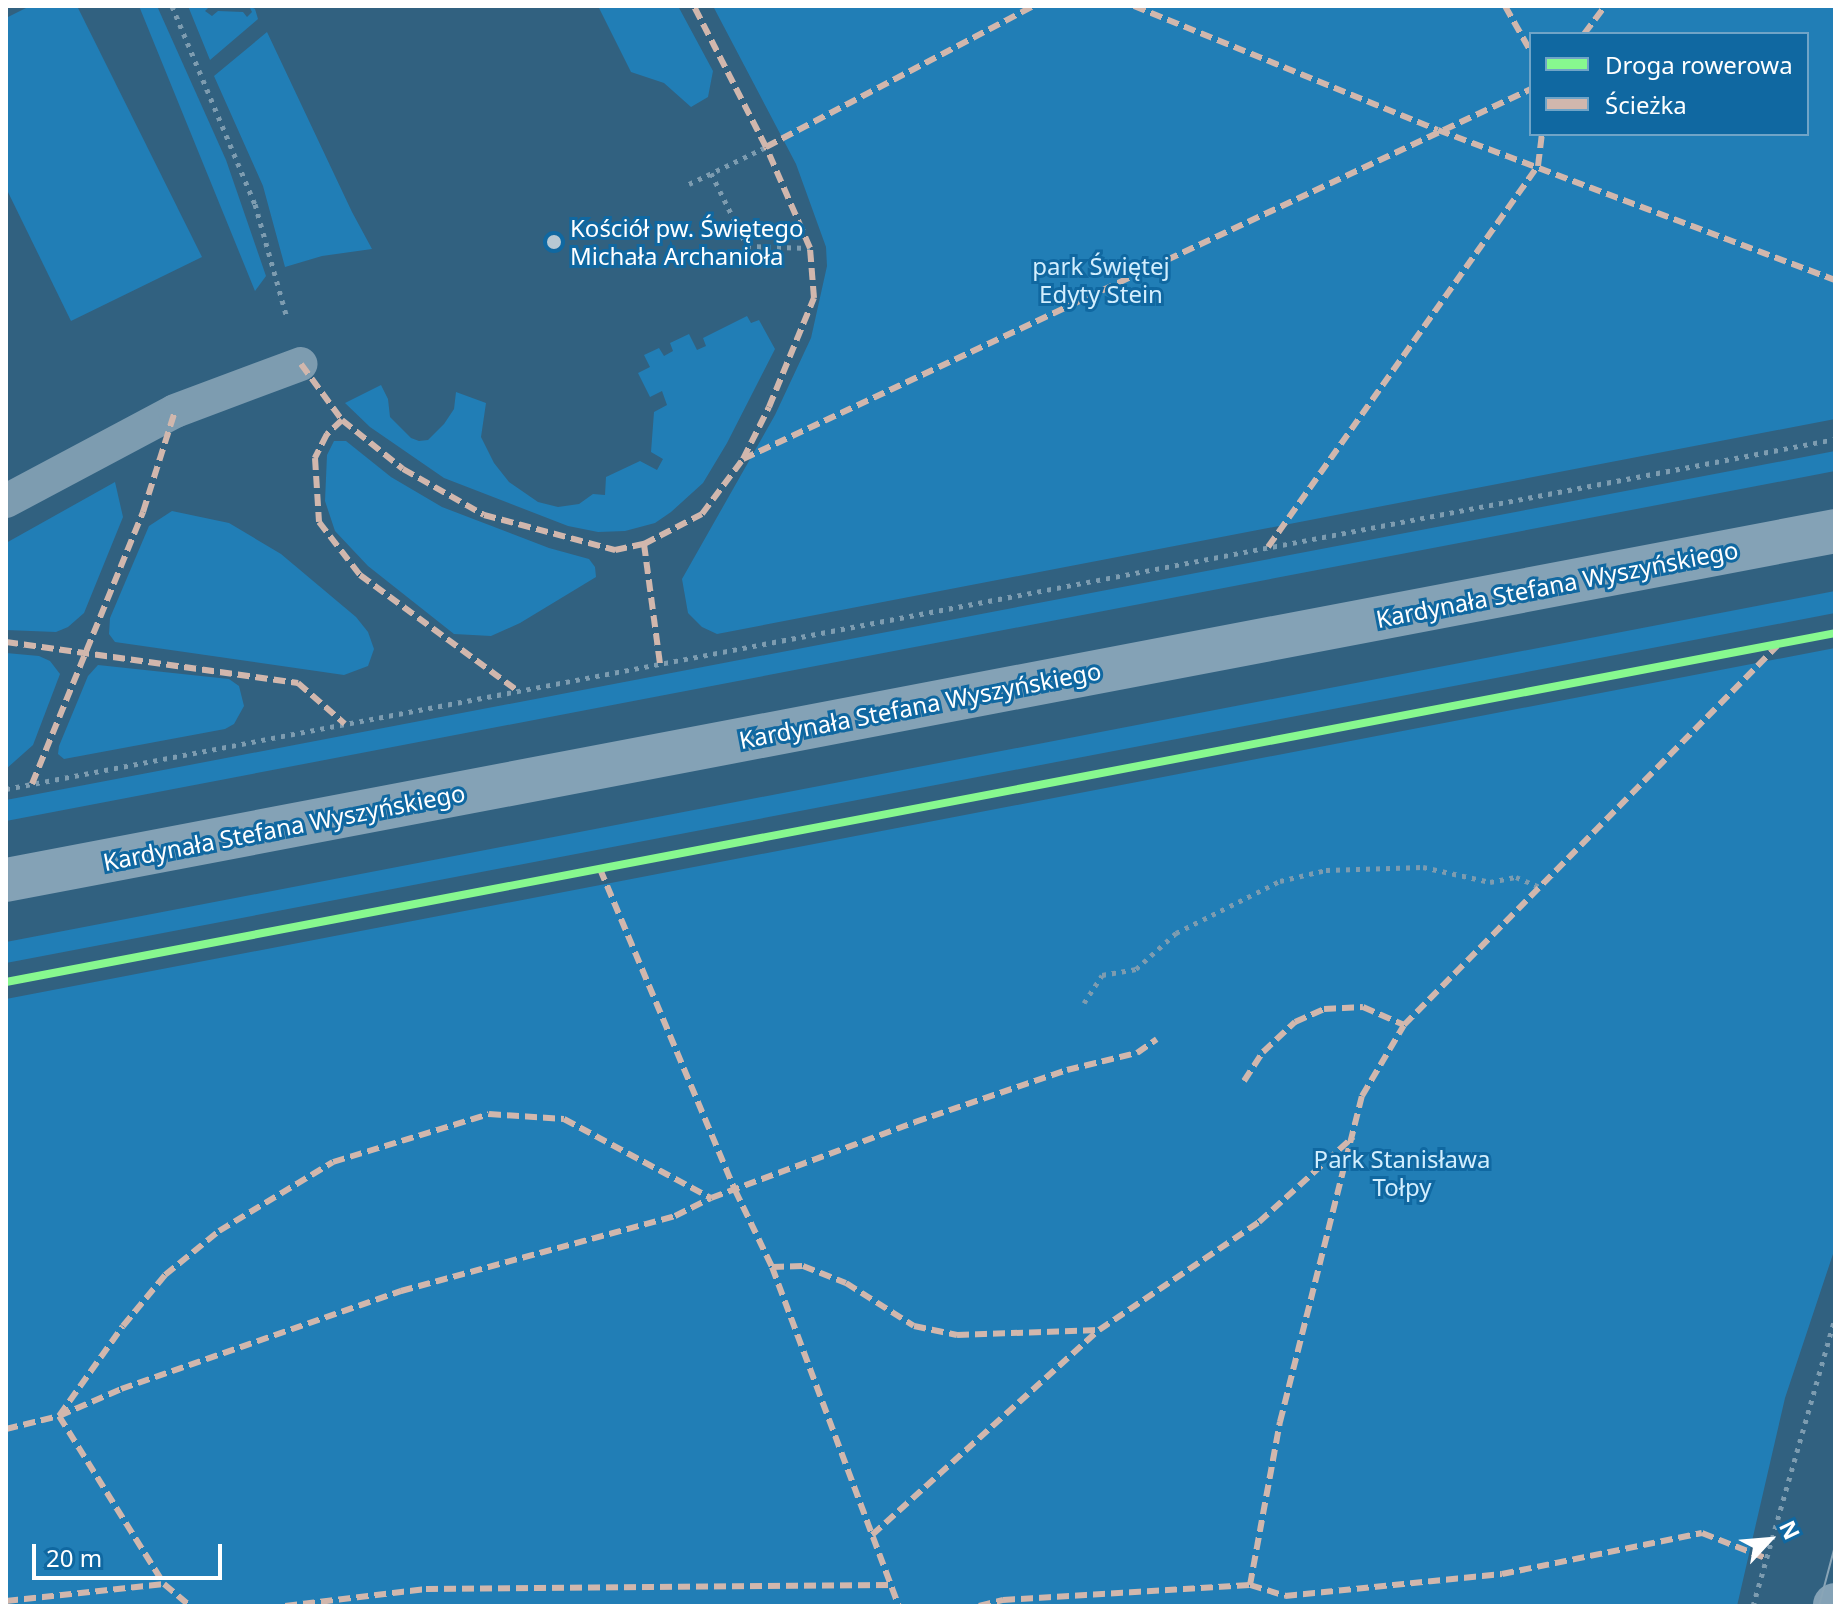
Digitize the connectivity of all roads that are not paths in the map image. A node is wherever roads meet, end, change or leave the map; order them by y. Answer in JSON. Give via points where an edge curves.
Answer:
{"nodes":[{"id":1,"x":301,"y":364,"type":"road end"},
{"id":2,"x":6,"y":501,"type":"edge"},
{"id":3,"x":1835,"y":531,"type":"edge"},
{"id":4,"x":6,"y":880,"type":"edge"}],
"edges":[{"from":1,"to":2,"type":"lane","via":[[175,411]]},
{"from":3,"to":4,"type":"main road","name":"Kardynała Stefana Wyszyńskiego"}]}
